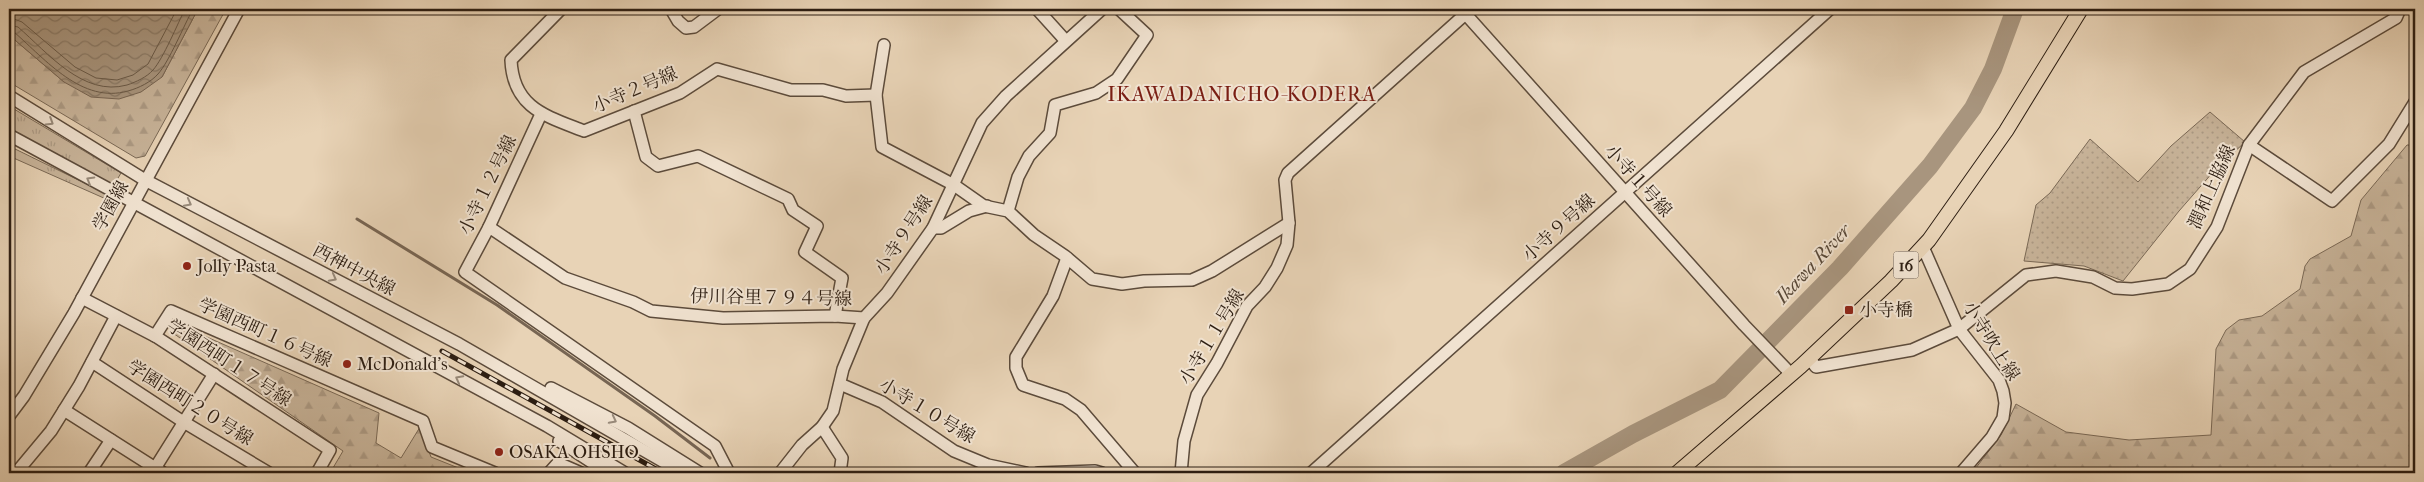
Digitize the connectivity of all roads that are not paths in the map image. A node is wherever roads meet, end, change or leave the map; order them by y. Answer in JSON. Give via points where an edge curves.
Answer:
{"nodes":[{"id":1,"x":239,"y":9,"type":"edge"},
{"id":2,"x":561,"y":9,"type":"edge"},
{"id":3,"x":670,"y":9,"type":"edge"},
{"id":4,"x":718,"y":9,"type":"edge"},
{"id":5,"x":1037,"y":9,"type":"edge"},
{"id":6,"x":1102,"y":9,"type":"edge"},
{"id":7,"x":1119,"y":9,"type":"edge"},
{"id":8,"x":1830,"y":9,"type":"edge"},
{"id":9,"x":2081,"y":9,"type":"edge"},
{"id":10,"x":2400,"y":9,"type":"edge"},
{"id":11,"x":1466,"y":11,"type":"edge"},
{"id":12,"x":1065,"y":40,"type":"junction"},
{"id":13,"x":884,"y":45,"type":"dead end"},
{"id":14,"x":876,"y":95,"type":"junction"},
{"id":15,"x":9,"y":96,"type":"edge"},
{"id":16,"x":2415,"y":102,"type":"edge"},
{"id":17,"x":634,"y":111,"type":"junction"},
{"id":18,"x":541,"y":114,"type":"junction"},
{"id":19,"x":9,"y":135,"type":"edge"},
{"id":20,"x":2250,"y":145,"type":"junction"},
{"id":21,"x":145,"y":180,"type":"junction"},
{"id":22,"x":954,"y":185,"type":"junction"},
{"id":23,"x":1625,"y":192,"type":"junction"},
{"id":24,"x":133,"y":204,"type":"junction"},
{"id":25,"x":987,"y":206,"type":"junction"},
{"id":26,"x":1008,"y":211,"type":"junction"},
{"id":27,"x":1290,"y":222,"type":"junction"},
{"id":28,"x":489,"y":227,"type":"junction"},
{"id":29,"x":933,"y":228,"type":"junction"},
{"id":30,"x":1923,"y":247,"type":"junction"},
{"id":31,"x":1067,"y":258,"type":"junction"},
{"id":32,"x":82,"y":298,"type":"junction"},
{"id":33,"x":116,"y":316,"type":"junction"},
{"id":34,"x":835,"y":316,"type":"junction"},
{"id":35,"x":864,"y":318,"type":"junction"},
{"id":36,"x":1959,"y":329,"type":"junction"},
{"id":37,"x":155,"y":336,"type":"junction"},
{"id":38,"x":459,"y":344,"type":"junction"},
{"id":39,"x":1808,"y":358,"type":"junction"},
{"id":40,"x":92,"y":362,"type":"junction"},
{"id":41,"x":214,"y":374,"type":"junction"},
{"id":42,"x":1792,"y":374,"type":"junction"},
{"id":43,"x":840,"y":384,"type":"junction"},
{"id":44,"x":485,"y":393,"type":"junction"},
{"id":45,"x":64,"y":410,"type":"junction"},
{"id":46,"x":9,"y":416,"type":"edge"},
{"id":47,"x":182,"y":421,"type":"junction"},
{"id":48,"x":822,"y":427,"type":"junction"},
{"id":49,"x":111,"y":440,"type":"junction"},
{"id":50,"x":19,"y":472,"type":"edge"},
{"id":51,"x":157,"y":472,"type":"edge"},
{"id":52,"x":89,"y":473,"type":"edge"},
{"id":53,"x":269,"y":473,"type":"edge"},
{"id":54,"x":317,"y":473,"type":"edge"},
{"id":55,"x":495,"y":473,"type":"edge"},
{"id":56,"x":549,"y":473,"type":"edge"},
{"id":57,"x":581,"y":473,"type":"edge"},
{"id":58,"x":608,"y":473,"type":"edge"},
{"id":59,"x":625,"y":473,"type":"edge"},
{"id":60,"x":683,"y":473,"type":"edge"},
{"id":61,"x":700,"y":473,"type":"edge"},
{"id":62,"x":729,"y":473,"type":"edge"},
{"id":63,"x":780,"y":473,"type":"edge"},
{"id":64,"x":840,"y":473,"type":"edge"},
{"id":65,"x":1026,"y":473,"type":"edge"},
{"id":66,"x":1038,"y":473,"type":"edge"},
{"id":67,"x":1102,"y":473,"type":"edge"},
{"id":68,"x":1135,"y":473,"type":"edge"},
{"id":69,"x":1181,"y":473,"type":"edge"},
{"id":70,"x":1311,"y":473,"type":"edge"},
{"id":71,"x":1676,"y":473,"type":"edge"},
{"id":72,"x":1961,"y":473,"type":"edge"}],
"edges":[{"from":1,"to":21,"type":"street","name":"学園線"},
{"from":2,"to":18,"type":"street","name":"小寺２号線","via":[[511,60],[512,79],[524,98]]},
{"from":3,"to":4,"type":"street","via":[[686,28],[694,27]]},
{"from":5,"to":12,"type":"street"},
{"from":6,"to":12,"type":"street","name":"小寺９号線"},
{"from":7,"to":26,"type":"street","via":[[1147,35],[1117,79],[1096,93],[1055,105],[1050,133],[1029,156],[1018,177]]},
{"from":8,"to":23,"type":"street","name":"小寺９号線"},
{"from":9,"to":30,"type":"main road","number":"16","via":[[2006,131]]},
{"from":10,"to":20,"type":"street","via":[[2396,18],[2304,72]]},
{"from":11,"to":23,"type":"street","name":"小寺１号線"},
{"from":11,"to":27,"type":"street","name":"小寺１１号線","via":[[1288,173],[1284,180]]},
{"from":12,"to":22,"type":"street","name":"小寺９号線","via":[[982,123]]},
{"from":13,"to":14,"type":"street"},
{"from":14,"to":17,"type":"street","name":"小寺２号線","via":[[846,96],[823,90],[792,90],[716,69],[680,93]]},
{"from":14,"to":22,"type":"street","via":[[882,147]]},
{"from":15,"to":21,"type":"street","name":"西神中央線","one_way":true},
{"from":16,"to":20,"type":"street","name":"潤和上脇線","via":[[2389,144],[2332,201]]},
{"from":17,"to":18,"type":"street","name":"小寺２号線","via":[[584,131]]},
{"from":17,"to":34,"type":"street","via":[[646,157],[658,166],[698,156],[788,200],[793,210],[817,226],[804,252],[842,278]]},
{"from":18,"to":28,"type":"street","name":"小寺１２号線"},
{"from":24,"to":19,"type":"street","one_way":true},
{"from":20,"to":36,"type":"street","name":"潤和上脇線","via":[[2217,227],[2190,268],[2168,284],[2115,288],[2093,278],[2041,271],[2015,282]]},
{"from":21,"to":24,"type":"street","name":"学園線"},
{"from":21,"to":38,"type":"street","name":"西神中央線","one_way":true},
{"from":22,"to":25,"type":"street"},
{"from":22,"to":29,"type":"street","name":"小寺９号線"},
{"from":23,"to":42,"type":"street","name":"小寺１号線"},
{"from":23,"to":70,"type":"street","name":"小寺９号線"},
{"from":24,"to":32,"type":"street","name":"学園線"},
{"from":44,"to":24,"type":"street","one_way":true},
{"from":25,"to":26,"type":"street"},
{"from":25,"to":29,"type":"street","via":[[968,211],[941,228]]},
{"from":26,"to":31,"type":"street","via":[[1034,235]]},
{"from":27,"to":31,"type":"street","via":[[1192,280],[1144,280],[1122,284],[1092,279]]},
{"from":27,"to":69,"type":"street","name":"小寺１１号線","via":[[1287,245],[1277,268],[1247,306],[1197,395],[1184,441]]},
{"from":28,"to":34,"type":"street","name":"伊川谷里７９４号線","via":[[565,278],[651,310],[723,318]]},
{"from":28,"to":62,"type":"street","name":"小寺１２号線","via":[[464,272],[715,446]]},
{"from":29,"to":35,"type":"street","name":"小寺９号線","via":[[887,293]]},
{"from":30,"to":36,"type":"street","name":"小寺吹上線"},
{"from":30,"to":39,"type":"main road","number":"16"},
{"from":31,"to":68,"type":"street","via":[[1053,296],[1016,357],[1016,368],[1023,385],[1065,399],[1081,410]]},
{"from":32,"to":33,"type":"street","name":"学園西町１７号線"},
{"from":32,"to":46,"type":"street","name":"学園線"},
{"from":33,"to":37,"type":"street","name":"学園西町１７号線"},
{"from":33,"to":40,"type":"street"},
{"from":34,"to":35,"type":"street","name":"伊川谷里７９４号線"},
{"from":35,"to":43,"type":"street","name":"小寺９号線"},
{"from":36,"to":39,"type":"street","name":"潤和上脇線","via":[[1912,350],[1816,367]]},
{"from":36,"to":72,"type":"street","name":"小寺吹上線","via":[[1999,380],[2005,403],[2003,418],[1992,437]]},
{"from":37,"to":41,"type":"street","name":"学園西町１７号線"},
{"from":37,"to":55,"type":"street","name":"学園西町１６号線","via":[[171,311],[423,421],[432,447]]},
{"from":38,"to":60,"type":"street","name":"西神中央線"},
{"from":38,"to":61,"type":"street","one_way":true,"via":[[525,374],[628,428]]},
{"from":39,"to":42,"type":"main road","number":"16"},
{"from":40,"to":45,"type":"street"},
{"from":40,"to":47,"type":"street","name":"学園西町２０号線"},
{"from":41,"to":47,"type":"street"},
{"from":41,"to":54,"type":"street","name":"学園西町１７号線","via":[[330,450]]},
{"from":42,"to":71,"type":"main road","number":"16"},
{"from":43,"to":48,"type":"street","name":"小寺９号線","via":[[833,411]]},
{"from":43,"to":65,"type":"street","name":"小寺１０号線","via":[[882,402],[954,451],[988,465]]},
{"from":44,"to":58,"type":"street"},
{"from":44,"to":59,"type":"street"},
{"from":45,"to":49,"type":"street"},
{"from":45,"to":50,"type":"street"},
{"from":47,"to":51,"type":"street"},
{"from":47,"to":53,"type":"street","name":"学園西町２０号線"},
{"from":48,"to":63,"type":"street","name":"小寺９号線","via":[[802,445]]},
{"from":48,"to":64,"type":"street","via":[[842,458]]},
{"from":49,"to":51,"type":"street"},
{"from":49,"to":52,"type":"street"},
{"from":56,"to":57,"type":"street","via":[[558,463]]},
{"from":66,"to":67,"type":"street"}]}
